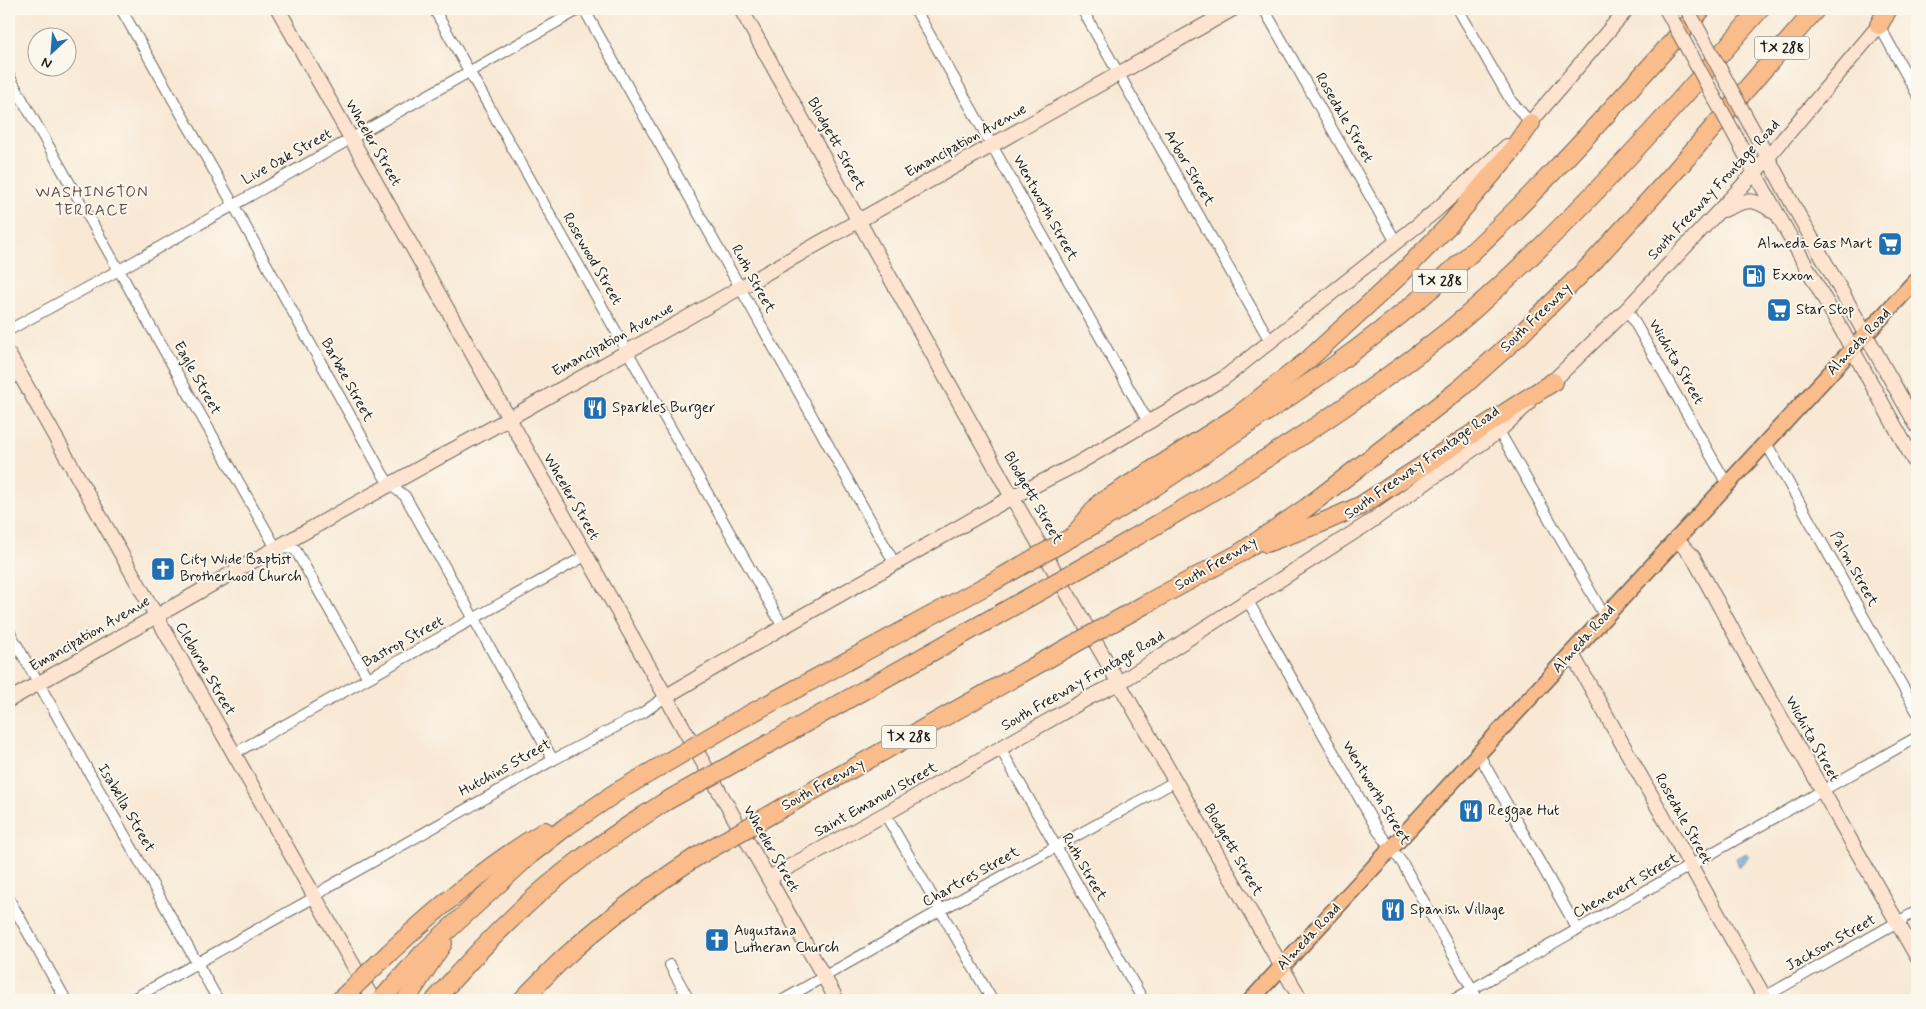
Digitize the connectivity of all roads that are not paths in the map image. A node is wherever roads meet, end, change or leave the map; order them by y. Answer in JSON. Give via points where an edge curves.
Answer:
{"nodes":[{"id":1,"x":122,"y":9,"type":"edge"},
{"id":2,"x":278,"y":9,"type":"edge"},
{"id":3,"x":434,"y":9,"type":"edge"},
{"id":4,"x":580,"y":9,"type":"edge"},
{"id":5,"x":584,"y":9,"type":"edge"},
{"id":6,"x":741,"y":9,"type":"edge"},
{"id":7,"x":915,"y":9,"type":"edge"},
{"id":8,"x":1082,"y":9,"type":"edge"},
{"id":9,"x":1234,"y":9,"type":"edge"},
{"id":10,"x":1264,"y":9,"type":"edge"},
{"id":11,"x":1458,"y":9,"type":"edge"},
{"id":12,"x":1627,"y":9,"type":"edge"},
{"id":13,"x":1666,"y":9,"type":"edge"},
{"id":14,"x":1687,"y":9,"type":"edge"},
{"id":15,"x":1702,"y":9,"type":"edge"},
{"id":16,"x":1760,"y":9,"type":"edge"},
{"id":17,"x":1808,"y":9,"type":"edge"},
{"id":18,"x":1816,"y":9,"type":"edge"},
{"id":19,"x":1888,"y":9,"type":"edge"},
{"id":20,"x":1894,"y":9,"type":"edge"},
{"id":21,"x":1879,"y":25,"type":"junction"},
{"id":22,"x":469,"y":72,"type":"junction"},
{"id":23,"x":1119,"y":75,"type":"junction"},
{"id":24,"x":9,"y":76,"type":"edge"},
{"id":25,"x":1747,"y":87,"type":"junction"},
{"id":26,"x":1917,"y":94,"type":"edge"},
{"id":27,"x":1531,"y":123,"type":"junction"},
{"id":28,"x":352,"y":138,"type":"junction"},
{"id":29,"x":992,"y":144,"type":"junction"},
{"id":30,"x":1768,"y":158,"type":"junction"},
{"id":31,"x":1755,"y":171,"type":"junction"},
{"id":32,"x":233,"y":204,"type":"junction"},
{"id":33,"x":1716,"y":213,"type":"junction"},
{"id":34,"x":1777,"y":215,"type":"junction"},
{"id":35,"x":860,"y":220,"type":"junction"},
{"id":36,"x":1396,"y":242,"type":"junction"},
{"id":37,"x":119,"y":270,"type":"junction"},
{"id":38,"x":1917,"y":279,"type":"edge"},
{"id":39,"x":741,"y":288,"type":"junction"},
{"id":40,"x":1627,"y":309,"type":"junction"},
{"id":41,"x":9,"y":330,"type":"edge"},
{"id":42,"x":1866,"y":336,"type":"junction"},
{"id":43,"x":1270,"y":341,"type":"junction"},
{"id":44,"x":1853,"y":350,"type":"junction"},
{"id":45,"x":627,"y":351,"type":"junction"},
{"id":46,"x":9,"y":355,"type":"edge"},
{"id":47,"x":1553,"y":382,"type":"junction"},
{"id":48,"x":508,"y":419,"type":"junction"},
{"id":49,"x":1148,"y":422,"type":"junction"},
{"id":50,"x":1917,"y":426,"type":"edge"},
{"id":51,"x":1499,"y":431,"type":"junction"},
{"id":52,"x":1766,"y":441,"type":"junction"},
{"id":53,"x":1912,"y":445,"type":"edge"},
{"id":54,"x":1917,"y":466,"type":"edge"},
{"id":55,"x":388,"y":484,"type":"junction"},
{"id":56,"x":1727,"y":484,"type":"junction"},
{"id":57,"x":1012,"y":497,"type":"junction"},
{"id":58,"x":1104,"y":510,"type":"junction"},
{"id":59,"x":1676,"y":538,"type":"junction"},
{"id":60,"x":276,"y":548,"type":"junction"},
{"id":61,"x":1240,"y":553,"type":"junction"},
{"id":62,"x":586,"y":556,"type":"junction"},
{"id":63,"x":895,"y":564,"type":"junction"},
{"id":64,"x":1248,"y":601,"type":"junction"},
{"id":65,"x":155,"y":616,"type":"junction"},
{"id":66,"x":1605,"y":617,"type":"junction"},
{"id":67,"x":473,"y":620,"type":"junction"},
{"id":68,"x":783,"y":627,"type":"junction"},
{"id":69,"x":9,"y":631,"type":"edge"},
{"id":70,"x":1572,"y":654,"type":"junction"},
{"id":71,"x":368,"y":678,"type":"junction"},
{"id":72,"x":38,"y":683,"type":"junction"},
{"id":73,"x":1119,"y":683,"type":"junction"},
{"id":74,"x":666,"y":697,"type":"junction"},
{"id":75,"x":9,"y":700,"type":"edge"},
{"id":76,"x":1917,"y":712,"type":"edge"},
{"id":77,"x":1917,"y":737,"type":"edge"},
{"id":78,"x":1000,"y":748,"type":"junction"},
{"id":79,"x":235,"y":753,"type":"junction"},
{"id":80,"x":1478,"y":754,"type":"junction"},
{"id":81,"x":553,"y":760,"type":"junction"},
{"id":82,"x":1174,"y":782,"type":"junction"},
{"id":83,"x":620,"y":790,"type":"junction"},
{"id":84,"x":1822,"y":791,"type":"junction"},
{"id":85,"x":885,"y":814,"type":"junction"},
{"id":86,"x":1055,"y":848,"type":"junction"},
{"id":87,"x":1391,"y":850,"type":"junction"},
{"id":88,"x":1691,"y":866,"type":"junction"},
{"id":89,"x":769,"y":878,"type":"junction"},
{"id":90,"x":315,"y":897,"type":"junction"},
{"id":91,"x":9,"y":899,"type":"edge"},
{"id":92,"x":941,"y":910,"type":"junction"},
{"id":93,"x":1917,"y":911,"type":"edge"},
{"id":94,"x":1897,"y":922,"type":"junction"},
{"id":95,"x":454,"y":926,"type":"junction"},
{"id":96,"x":1578,"y":930,"type":"junction"},
{"id":97,"x":1917,"y":957,"type":"edge"},
{"id":98,"x":196,"y":964,"type":"junction"},
{"id":99,"x":670,"y":965,"type":"dead end"},
{"id":100,"x":1282,"y":965,"type":"junction"},
{"id":101,"x":824,"y":977,"type":"junction"},
{"id":102,"x":1472,"y":989,"type":"junction"},
{"id":103,"x":410,"y":996,"type":"edge"},
{"id":104,"x":1763,"y":999,"type":"edge"},
{"id":105,"x":66,"y":1000,"type":"edge"},
{"id":106,"x":131,"y":1000,"type":"edge"},
{"id":107,"x":218,"y":1000,"type":"edge"},
{"id":108,"x":340,"y":1000,"type":"edge"},
{"id":109,"x":373,"y":1000,"type":"edge"},
{"id":110,"x":381,"y":1000,"type":"edge"},
{"id":111,"x":435,"y":1000,"type":"edge"},
{"id":112,"x":522,"y":1000,"type":"edge"},
{"id":113,"x":689,"y":1000,"type":"edge"},
{"id":114,"x":783,"y":1000,"type":"edge"},
{"id":115,"x":837,"y":1000,"type":"edge"},
{"id":116,"x":992,"y":1000,"type":"edge"},
{"id":117,"x":1143,"y":1000,"type":"edge"},
{"id":118,"x":1251,"y":1000,"type":"edge"},
{"id":119,"x":1302,"y":1000,"type":"edge"},
{"id":120,"x":1453,"y":1000,"type":"edge"},
{"id":121,"x":1478,"y":1000,"type":"edge"}],
"edges":[{"from":1,"to":32,"type":"street","name":"Barbee Street"},
{"from":2,"to":28,"type":"main road","name":"Wheeler Street"},
{"from":3,"to":22,"type":"street","name":"Rosewood Street"},
{"from":4,"to":22,"type":"street","name":"Live Oak Street"},
{"from":5,"to":39,"type":"street","name":"Ruth Street"},
{"from":6,"to":35,"type":"main road","name":"Blodgett Street"},
{"from":7,"to":29,"type":"street","name":"Wentworth Street"},
{"from":8,"to":23,"type":"street","name":"Arbor Street"},
{"from":9,"to":23,"type":"main road","name":"Emancipation Avenue"},
{"from":10,"to":36,"type":"street","name":"Rosedale Street"},
{"from":11,"to":27,"type":"street","via":[[1511,101]]},
{"from":12,"to":27,"type":"main road"},
{"from":13,"to":31,"type":"main road","bridge":true},
{"from":14,"to":30,"type":"main road","bridge":true},
{"from":15,"to":58,"type":"highway","number":"TX 288","via":[[1573,151],[1499,226],[1424,295],[1349,356]]},
{"from":16,"to":111,"type":"highway","bridge":true,"via":[[1597,192],[1471,312],[1410,361],[1246,473],[663,803],[580,860],[526,906]]},
{"from":17,"to":25,"type":"highway"},
{"from":18,"to":25,"type":"highway","name":"South Freeway","number":"TX 288"},
{"from":19,"to":21,"type":"highway"},
{"from":20,"to":21,"type":"main road","name":"South Freeway Frontage Road"},
{"from":21,"to":26,"type":"street"},
{"from":21,"to":30,"type":"main road","name":"South Freeway Frontage Road"},
{"from":22,"to":28,"type":"street","name":"Live Oak Street"},
{"from":22,"to":45,"type":"street","name":"Rosewood Street"},
{"from":23,"to":29,"type":"main road","name":"Emancipation Avenue"},
{"from":23,"to":43,"type":"street","name":"Arbor Street"},
{"from":24,"to":37,"type":"street","name":"Eagle Street"},
{"from":25,"to":61,"type":"highway","name":"South Freeway","number":"TX 288","via":[[1593,262],[1519,336],[1419,421],[1306,508]]},
{"from":27,"to":36,"type":"main road","via":[[1469,182]]},
{"from":27,"to":58,"type":"highway","via":[[1510,154],[1450,224],[1308,360],[1236,417]]},
{"from":28,"to":32,"type":"street","name":"Live Oak Street"},
{"from":28,"to":48,"type":"main road","name":"Wheeler Street"},
{"from":29,"to":35,"type":"main road","name":"Emancipation Avenue"},
{"from":29,"to":49,"type":"street","name":"Wentworth Street"},
{"from":30,"to":31,"type":"main road","name":"South Freeway Frontage Road"},
{"from":30,"to":42,"type":"main road"},
{"from":31,"to":33,"type":"main road","name":"South Freeway Frontage Road"},
{"from":31,"to":34,"type":"main road"},
{"from":32,"to":37,"type":"street","name":"Live Oak Street"},
{"from":32,"to":55,"type":"street","name":"Barbee Street"},
{"from":33,"to":34,"type":"main road","via":[[1742,201],[1754,200]]},
{"from":33,"to":40,"type":"main road","name":"South Freeway Frontage Road"},
{"from":34,"to":44,"type":"main road"},
{"from":35,"to":39,"type":"main road","name":"Emancipation Avenue"},
{"from":35,"to":57,"type":"main road","name":"Blodgett Street"},
{"from":36,"to":43,"type":"main road"},
{"from":37,"to":41,"type":"street","name":"Live Oak Street"},
{"from":37,"to":60,"type":"street","name":"Eagle Street"},
{"from":38,"to":42,"type":"main road","name":"Almeda Road"},
{"from":39,"to":45,"type":"main road","name":"Emancipation Avenue"},
{"from":39,"to":63,"type":"street","name":"Ruth Street"},
{"from":40,"to":47,"type":"main road","name":"South Freeway Frontage Road"},
{"from":40,"to":56,"type":"street","name":"Wichita Street"},
{"from":42,"to":44,"type":"main road","name":"Almeda Road"},
{"from":42,"to":50,"type":"main road"},
{"from":43,"to":49,"type":"main road","via":[[1224,378]]},
{"from":44,"to":52,"type":"main road","name":"Almeda Road"},
{"from":44,"to":53,"type":"main road"},
{"from":45,"to":48,"type":"main road","name":"Emancipation Avenue"},
{"from":45,"to":68,"type":"street","name":"Rosewood Street"},
{"from":46,"to":65,"type":"main road","name":"Cleburne Street"},
{"from":47,"to":51,"type":"main road","name":"South Freeway Frontage Road"},
{"from":47,"to":61,"type":"highway","via":[[1360,506]]},
{"from":48,"to":55,"type":"main road","name":"Emancipation Avenue"},
{"from":48,"to":62,"type":"main road","name":"Wheeler Street"},
{"from":49,"to":57,"type":"main road"},
{"from":51,"to":64,"type":"main road","name":"South Freeway Frontage Road","via":[[1370,522]]},
{"from":51,"to":66,"type":"street"},
{"from":52,"to":56,"type":"main road","name":"Almeda Road"},
{"from":52,"to":76,"type":"street","name":"Palm Street"},
{"from":53,"to":54,"type":"main road"},
{"from":55,"to":60,"type":"main road","name":"Emancipation Avenue"},
{"from":55,"to":67,"type":"street","name":"Barbee Street","via":[[405,496]]},
{"from":56,"to":59,"type":"main road","name":"Almeda Road"},
{"from":57,"to":63,"type":"main road"},
{"from":57,"to":73,"type":"main road","name":"Blodgett Street"},
{"from":58,"to":83,"type":"highway","number":"TX 288","bridge":true,"via":[[1072,537],[737,720]]},
{"from":59,"to":66,"type":"main road","name":"Almeda Road"},
{"from":59,"to":84,"type":"main road","name":"Wichita Street","via":[[1693,557]]},
{"from":60,"to":65,"type":"main road","name":"Emancipation Avenue"},
{"from":60,"to":71,"type":"street","via":[[295,549]]},
{"from":61,"to":112,"type":"highway","name":"South Freeway","number":"TX 288","bridge":true,"via":[[696,858],[612,917]]},
{"from":62,"to":67,"type":"street","name":"Bastrop Street"},
{"from":62,"to":74,"type":"main road","name":"Wheeler Street"},
{"from":63,"to":68,"type":"main road","name":"Hutchins Street"},
{"from":64,"to":73,"type":"main road","name":"South Freeway Frontage Road"},
{"from":64,"to":87,"type":"street","name":"Wentworth Street"},
{"from":65,"to":72,"type":"main road","name":"Emancipation Avenue"},
{"from":65,"to":79,"type":"main road","name":"Cleburne Street"},
{"from":66,"to":70,"type":"main road","name":"Almeda Road"},
{"from":67,"to":71,"type":"street","name":"Bastrop Street"},
{"from":67,"to":81,"type":"street","name":"Barbee Street"},
{"from":68,"to":74,"type":"main road","name":"Hutchins Street"},
{"from":69,"to":72,"type":"street","name":"Isabella Street"},
{"from":70,"to":80,"type":"main road","name":"Almeda Road"},
{"from":70,"to":88,"type":"main road","name":"Rosedale Street"},
{"from":71,"to":79,"type":"street","name":"Bastrop Street"},
{"from":72,"to":75,"type":"main road","name":"Emancipation Avenue"},
{"from":72,"to":98,"type":"street","name":"Isabella Street"},
{"from":73,"to":78,"type":"main road","name":"South Freeway Frontage Road"},
{"from":73,"to":82,"type":"main road","name":"Blodgett Street"},
{"from":74,"to":81,"type":"street","name":"Hutchins Street"},
{"from":74,"to":89,"type":"main road","name":"Wheeler Street"},
{"from":77,"to":84,"type":"street","name":"Chenevert Street"},
{"from":78,"to":85,"type":"main road","name":"Saint Emanuel Street"},
{"from":78,"to":86,"type":"street","name":"Ruth Street"},
{"from":79,"to":90,"type":"main road","name":"Cleburne Street"},
{"from":80,"to":87,"type":"main road","name":"Almeda Road"},
{"from":80,"to":96,"type":"street"},
{"from":81,"to":90,"type":"street","name":"Hutchins Street","via":[[323,889]]},
{"from":82,"to":86,"type":"street","name":"Chartres Street"},
{"from":82,"to":100,"type":"main road","name":"Blodgett Street"},
{"from":83,"to":95,"type":"highway","via":[[531,854]]},
{"from":83,"to":108,"type":"highway","bridge":true,"via":[[514,851],[450,900]]},
{"from":84,"to":88,"type":"street","name":"Chenevert Street"},
{"from":84,"to":94,"type":"main road","name":"Wichita Street"},
{"from":85,"to":89,"type":"main road","name":"Saint Emanuel Street"},
{"from":85,"to":92,"type":"street"},
{"from":86,"to":92,"type":"street","name":"Chartres Street"},
{"from":86,"to":117,"type":"street","name":"Ruth Street"},
{"from":87,"to":100,"type":"main road","name":"Almeda Road"},
{"from":87,"to":102,"type":"street","name":"Wentworth Street","via":[[1403,864]]},
{"from":88,"to":96,"type":"street","name":"Chenevert Street"},
{"from":88,"to":104,"type":"main road","name":"Rosedale Street"},
{"from":89,"to":101,"type":"main road","name":"Wheeler Street"},
{"from":90,"to":98,"type":"street","name":"Hutchins Street"},
{"from":90,"to":109,"type":"main road","name":"Cleburne Street"},
{"from":91,"to":105,"type":"street"},
{"from":92,"to":101,"type":"street","name":"Chartres Street"},
{"from":92,"to":116,"type":"street"},
{"from":93,"to":94,"type":"street","name":"Jackson Street"},
{"from":94,"to":97,"type":"main road","name":"Wichita Street"},
{"from":94,"to":104,"type":"street","name":"Jackson Street"},
{"from":95,"to":103,"type":"highway"},
{"from":95,"to":110,"type":"highway","via":[[424,952]]},
{"from":96,"to":102,"type":"street","name":"Chenevert Street"},
{"from":98,"to":106,"type":"street","name":"Hutchins Street"},
{"from":98,"to":107,"type":"street","name":"Isabella Street"},
{"from":99,"to":113,"type":"street"},
{"from":100,"to":118,"type":"main road","name":"Almeda Road"},
{"from":100,"to":119,"type":"main road","name":"Blodgett Street"},
{"from":101,"to":114,"type":"street","name":"Chartres Street"},
{"from":101,"to":115,"type":"main road","name":"Wheeler Street"},
{"from":102,"to":120,"type":"street","name":"Chenevert Street"},
{"from":102,"to":121,"type":"street","name":"Wentworth Street"}]}
